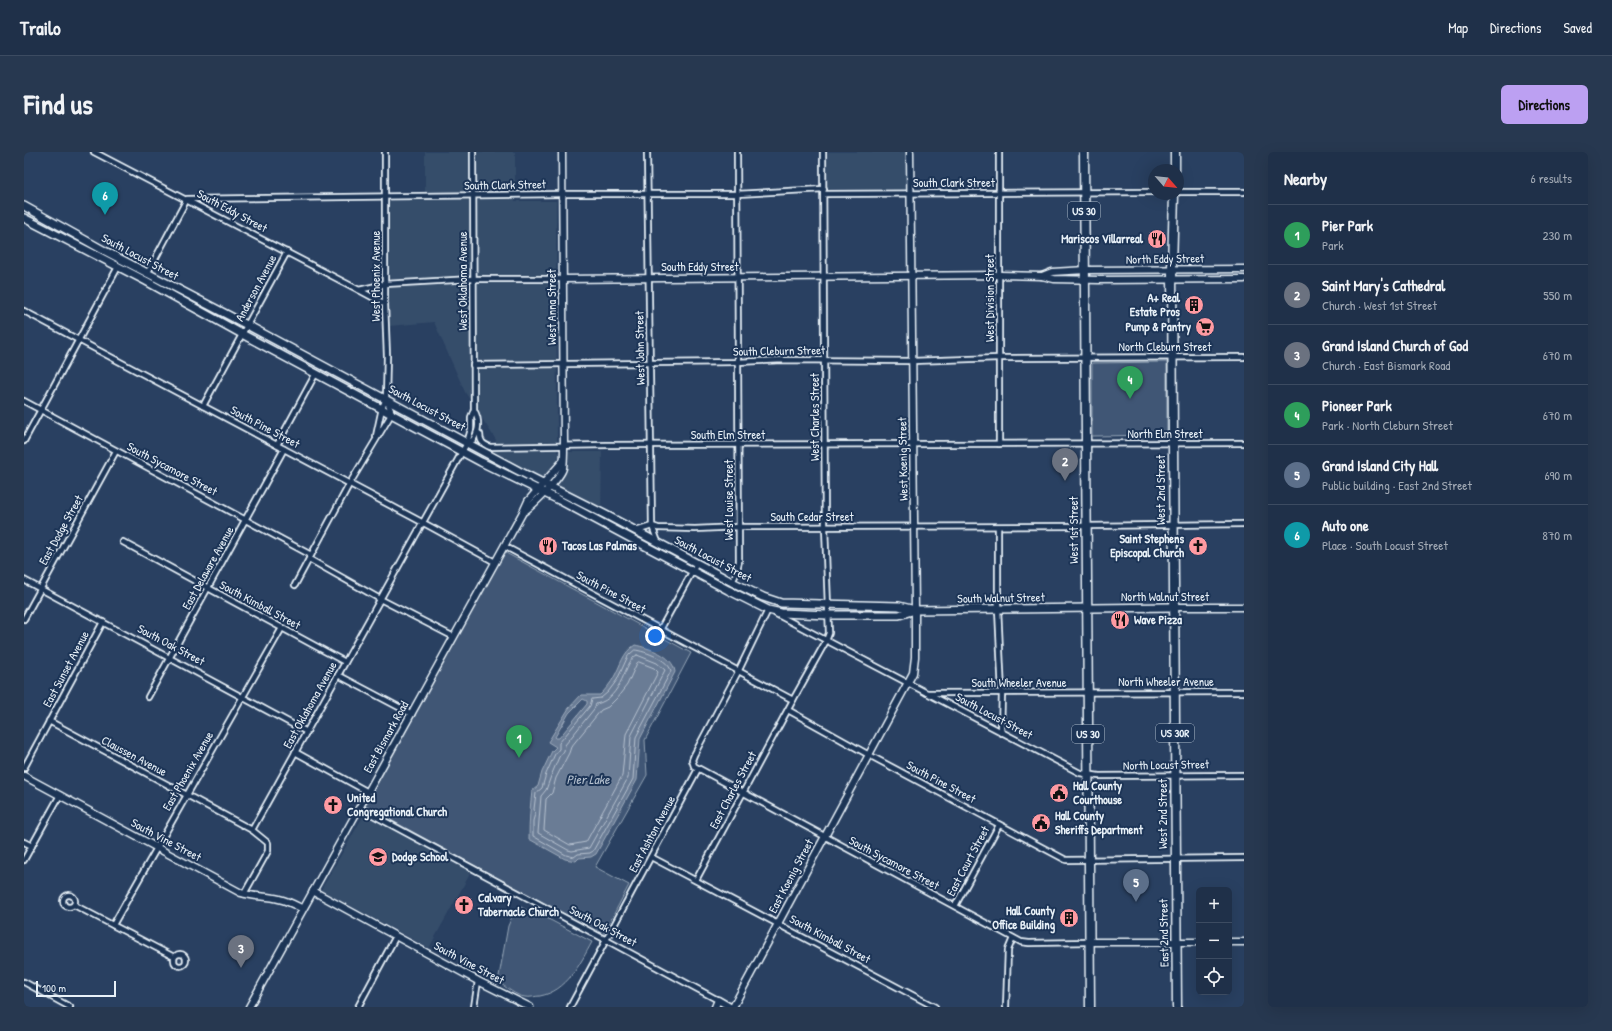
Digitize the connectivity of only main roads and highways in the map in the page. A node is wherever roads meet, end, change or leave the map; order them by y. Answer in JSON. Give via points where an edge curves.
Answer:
{"nodes":[{"id":1,"x":1084,"y":152,"type":"edge"},
{"id":2,"x":1175,"y":152,"type":"edge"},
{"id":3,"x":1175,"y":164,"type":"edge"},
{"id":4,"x":1174,"y":200,"type":"edge"},
{"id":5,"x":24,"y":206,"type":"edge"},
{"id":6,"x":24,"y":218,"type":"edge"},
{"id":7,"x":827,"y":604,"type":"joint"},
{"id":8,"x":1174,"y":608,"type":"junction"},
{"id":9,"x":1087,"y":609,"type":"junction"},
{"id":10,"x":915,"y":610,"type":"junction"},
{"id":11,"x":828,"y":615,"type":"joint"},
{"id":12,"x":1176,"y":859,"type":"joint"},
{"id":13,"x":1090,"y":1007,"type":"edge"},
{"id":14,"x":1177,"y":1007,"type":"edge"}],
"edges":[{"from":1,"to":9,"type":"highway","name":"West 1st Street","number":"US 30"},
{"from":2,"to":3,"type":"highway"},
{"from":4,"to":8,"type":"highway","name":"West 2nd Street","number":"US 30R"},
{"from":5,"to":7,"type":"main road","name":"South Locust Street","via":[[147,274],[732,582],[781,603]]},
{"from":6,"to":11,"type":"main road","name":"South Locust Street","via":[[768,610]]},
{"from":7,"to":10,"type":"main road","name":"South Walnut Street","via":[[899,606]]},
{"from":8,"to":9,"type":"main road","name":"North Walnut Street"},
{"from":8,"to":12,"type":"highway","name":"West 2nd Street","number":"US 30R"},
{"from":9,"to":10,"type":"main road","name":"South Walnut Street"},
{"from":9,"to":13,"type":"highway","name":"West 1st Street","number":"US 30"},
{"from":10,"to":11,"type":"main road","name":"South Walnut Street","via":[[898,615]]},
{"from":12,"to":14,"type":"highway","name":"East 2nd Street","number":"US 30R"}]}
